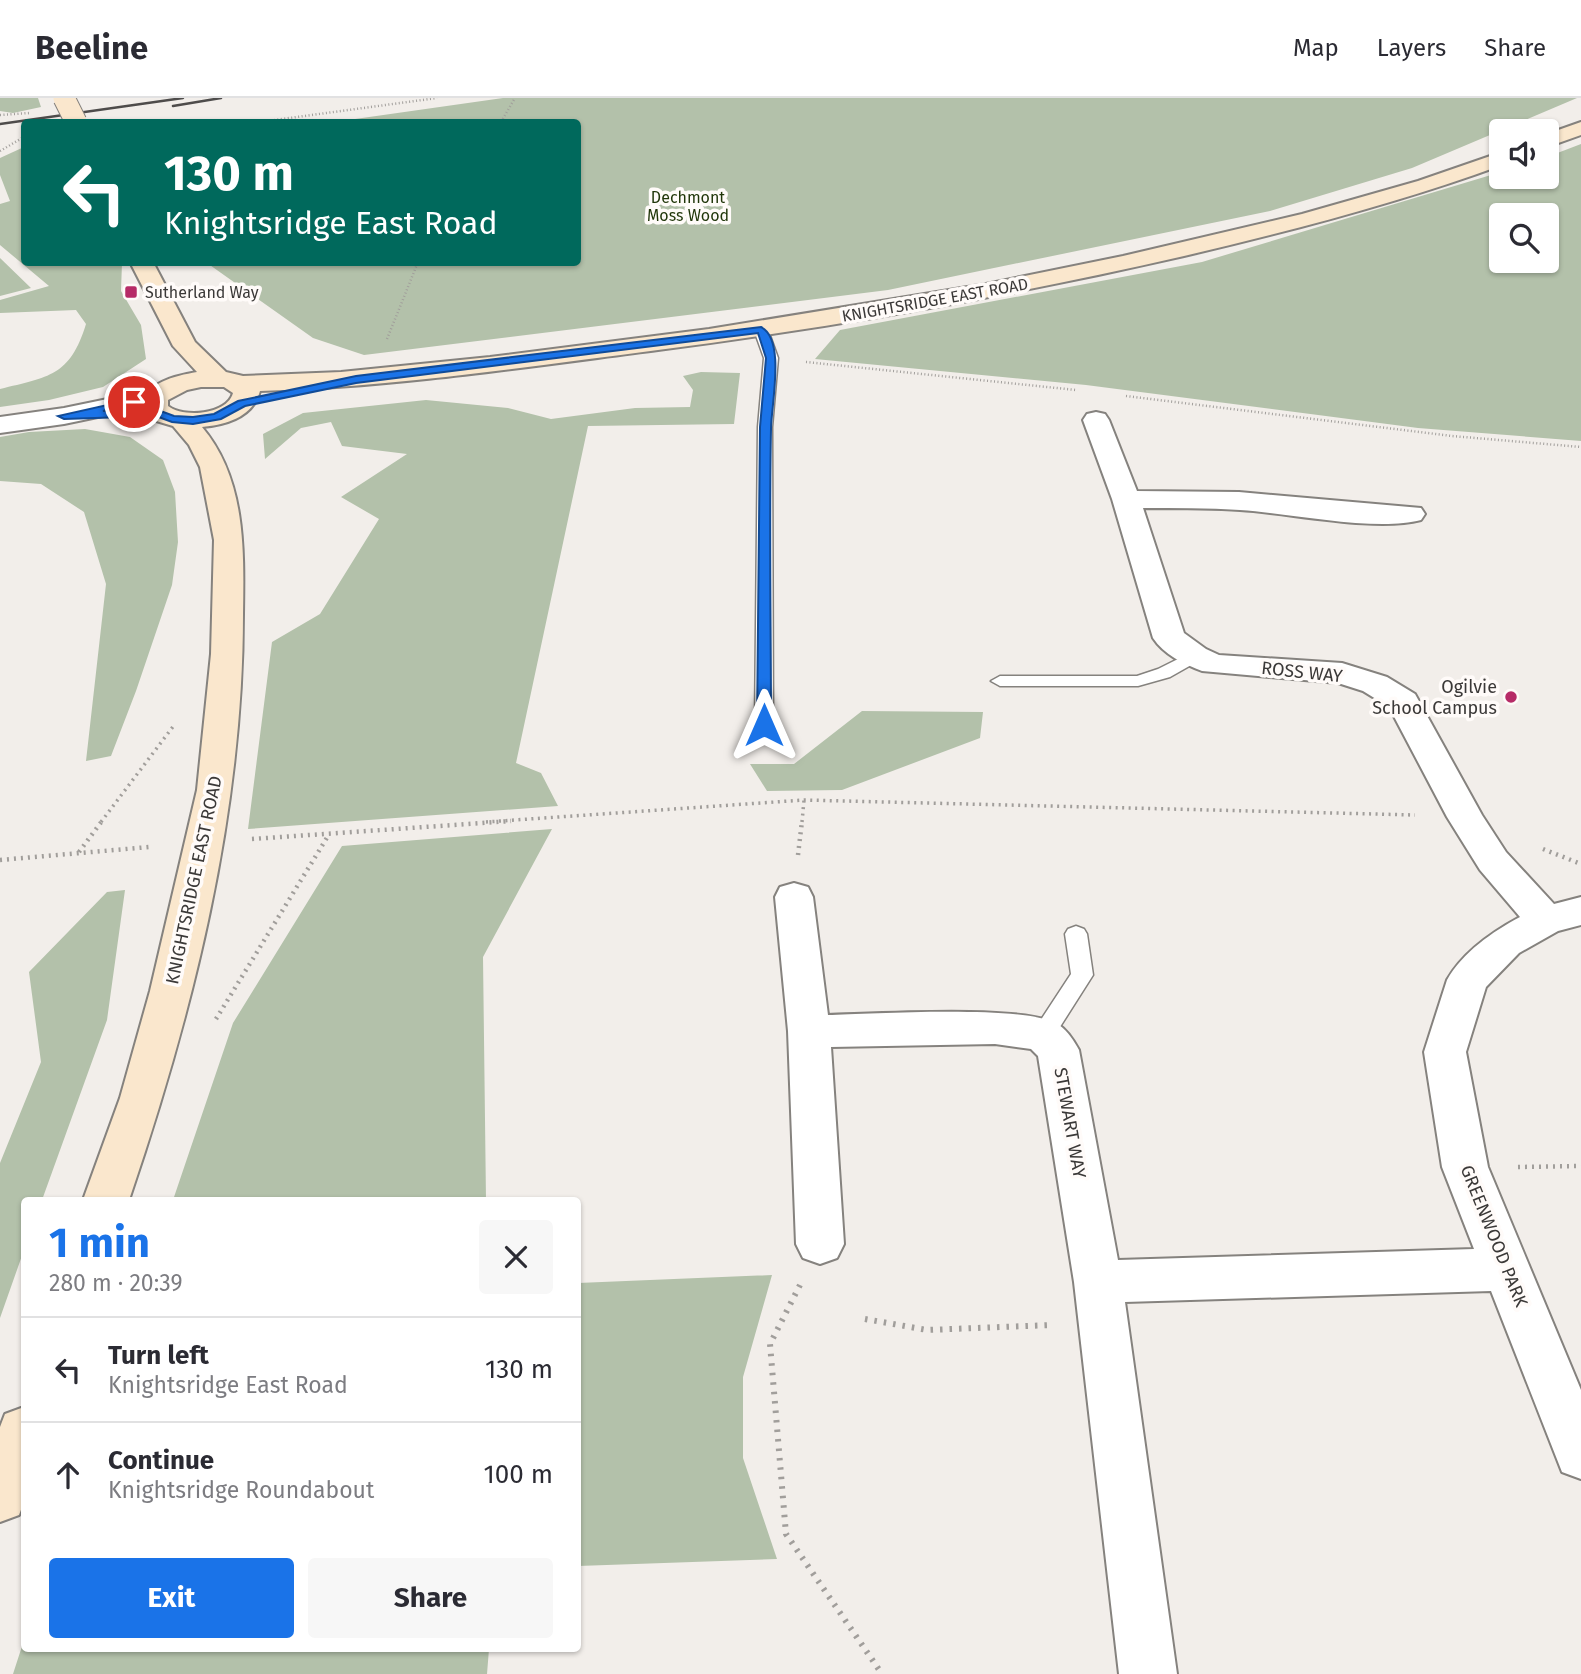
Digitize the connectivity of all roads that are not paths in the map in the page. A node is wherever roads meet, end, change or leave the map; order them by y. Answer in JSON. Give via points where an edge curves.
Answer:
{"nodes":[{"id":1,"x":64,"y":98,"type":"edge"},
{"id":2,"x":74,"y":119,"type":"edge"},
{"id":3,"x":1581,"y":128,"type":"edge"},
{"id":4,"x":1559,"y":136,"type":"edge"},
{"id":5,"x":1489,"y":162,"type":"edge"},
{"id":6,"x":143,"y":266,"type":"edge"},
{"id":7,"x":761,"y":330,"type":"junction"},
{"id":8,"x":185,"y":346,"type":"junction"},
{"id":9,"x":232,"y":395,"type":"junction"},
{"id":10,"x":1100,"y":402,"type":"road end"},
{"id":11,"x":168,"y":404,"type":"junction"},
{"id":12,"x":0,"y":425,"type":"edge"},
{"id":13,"x":214,"y":467,"type":"junction"},
{"id":14,"x":1126,"y":499,"type":"junction"},
{"id":15,"x":1411,"y":514,"type":"dead end"},
{"id":16,"x":1194,"y":656,"type":"junction"},
{"id":17,"x":1000,"y":681,"type":"dead end"},
{"id":18,"x":764,"y":725,"type":"dead end"},
{"id":19,"x":794,"y":897,"type":"road end"},
{"id":20,"x":1563,"y":916,"type":"edge"},
{"id":21,"x":1076,"y":934,"type":"dead end"},
{"id":22,"x":809,"y":1031,"type":"junction"},
{"id":23,"x":1043,"y":1035,"type":"junction"},
{"id":24,"x":107,"y":1197,"type":"edge"},
{"id":25,"x":820,"y":1244,"type":"road end"},
{"id":26,"x":1507,"y":1269,"type":"junction"},
{"id":27,"x":1100,"y":1302,"type":"junction"},
{"id":28,"x":21,"y":1440,"type":"edge"},
{"id":29,"x":1581,"y":1454,"type":"edge"},
{"id":30,"x":0,"y":1496,"type":"edge"},
{"id":31,"x":1148,"y":1674,"type":"edge"}],
"edges":[{"from":1,"to":2,"type":"street","bridge":true},
{"from":3,"to":4,"type":"street"},
{"from":5,"to":7,"type":"street","name":"KNIGHTSRIDGE EAST ROAD","via":[[1339,213],[1094,271]]},
{"from":6,"to":8,"type":"street"},
{"from":7,"to":9,"type":"street","name":"KNIGHTSRIDGE EAST ROAD"},
{"from":7,"to":18,"type":"lane","via":[[771,358],[765,427]]},
{"from":8,"to":9,"type":"street"},
{"from":8,"to":11,"type":"street"},
{"from":9,"to":11,"type":"street","via":[[205,419]]},
{"from":9,"to":11,"type":"street","via":[[204,378]]},
{"from":9,"to":13,"type":"street","name":"KNIGHTSRIDGE EAST ROAD"},
{"from":10,"to":14,"type":"street","name":"ROSS WAY"},
{"from":11,"to":12,"type":"street"},
{"from":11,"to":13,"type":"street","name":"KNIGHTSRIDGE EAST ROAD","via":[[201,443]]},
{"from":13,"to":24,"type":"street","name":"KNIGHTSRIDGE EAST ROAD","via":[[229,540],[227,654],[215,790],[171,990],[142,1098]]},
{"from":14,"to":15,"type":"street","via":[[1239,501]]},
{"from":14,"to":16,"type":"street","name":"ROSS WAY","via":[[1169,638]]},
{"from":16,"to":17,"type":"lane","via":[[1138,681]]},
{"from":16,"to":20,"type":"street","name":"ROSS WAY","via":[[1214,664],[1342,673],[1403,701],[1493,861]]},
{"from":19,"to":22,"type":"street"},
{"from":20,"to":26,"type":"street","name":"GREENWOOD PARK","via":[[1505,943],[1467,981],[1445,1052],[1465,1167]]},
{"from":21,"to":23,"type":"lane","via":[[1082,975]]},
{"from":22,"to":23,"type":"street","via":[[995,1028]]},
{"from":22,"to":25,"type":"street"},
{"from":23,"to":27,"type":"street","name":"STEWART WAY","via":[[1058,1050]]},
{"from":26,"to":27,"type":"street"},
{"from":26,"to":29,"type":"street","name":"GREENWOOD PARK"},
{"from":27,"to":31,"type":"street","name":"STEWART WAY"},
{"from":28,"to":30,"type":"street"}]}
